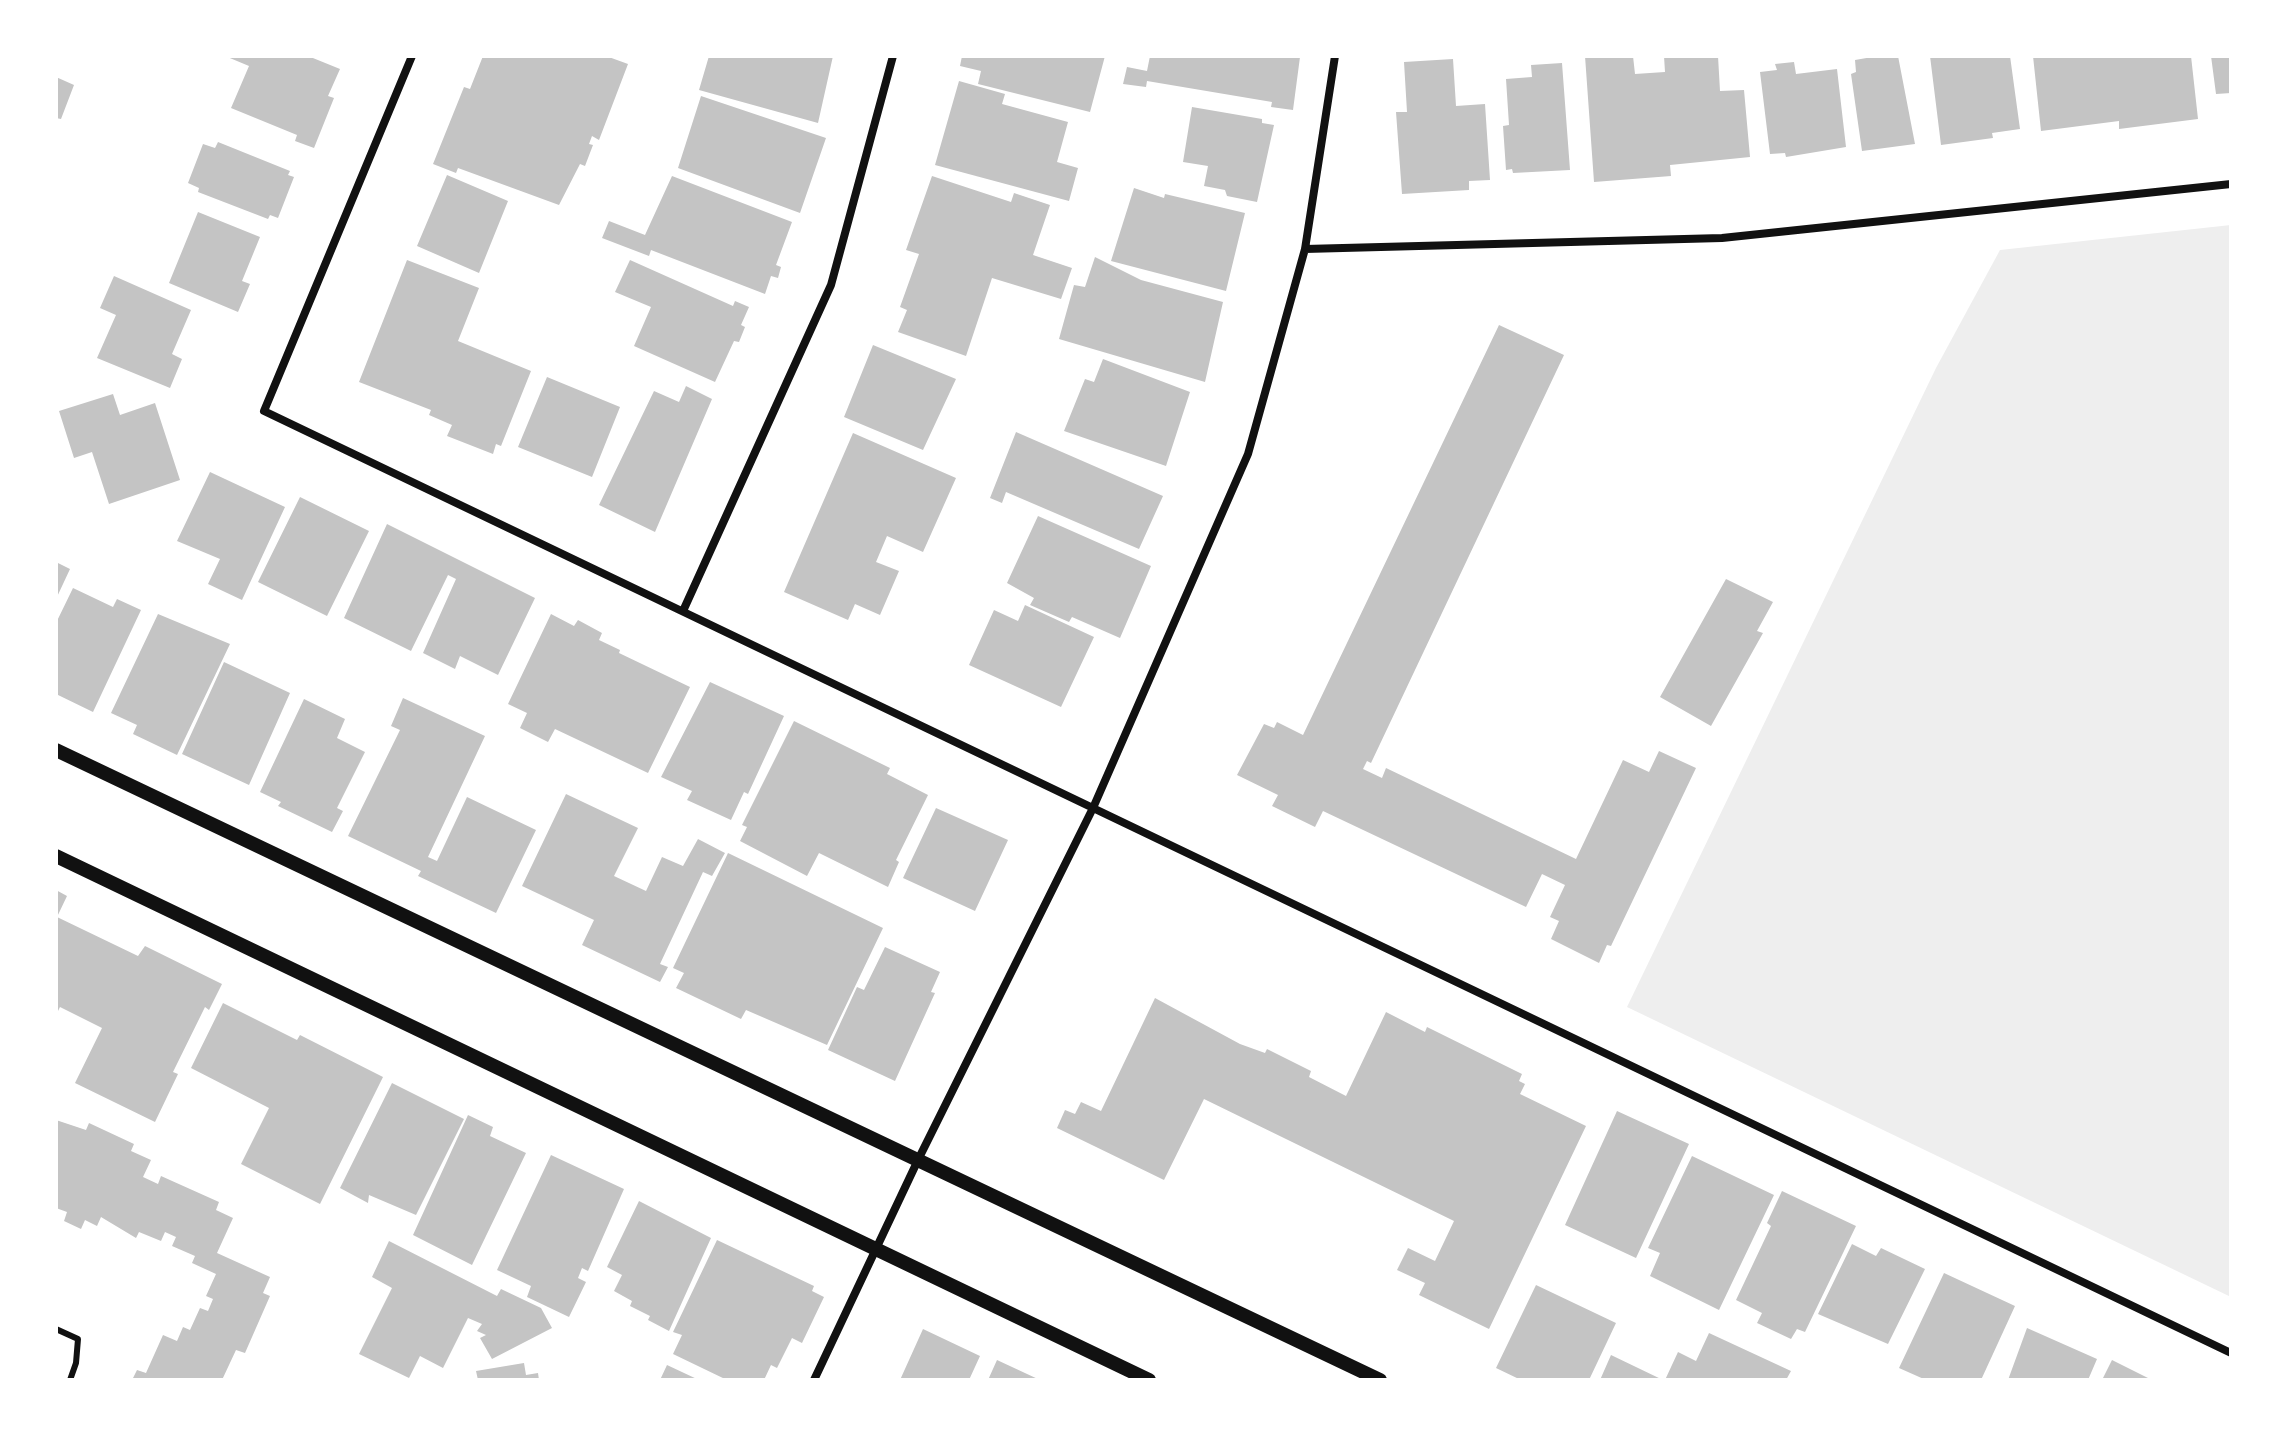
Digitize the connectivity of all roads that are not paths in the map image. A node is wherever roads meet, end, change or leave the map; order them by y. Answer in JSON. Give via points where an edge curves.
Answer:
{"nodes":[{"id":1,"x":412,"y":56,"type":"edge"},
{"id":2,"x":893,"y":56,"type":"edge"},
{"id":3,"x":1335,"y":56,"type":"edge"},
{"id":4,"x":2231,"y":184,"type":"edge"},
{"id":5,"x":1305,"y":249,"type":"junction"},
{"id":6,"x":683,"y":611,"type":"junction"},
{"id":7,"x":56,"y":750,"type":"edge"},
{"id":8,"x":1093,"y":808,"type":"junction"},
{"id":9,"x":56,"y":856,"type":"edge"},
{"id":10,"x":918,"y":1160,"type":"junction"},
{"id":11,"x":876,"y":1249,"type":"junction"},
{"id":12,"x":56,"y":1329,"type":"edge"},
{"id":13,"x":2231,"y":1353,"type":"edge"},
{"id":14,"x":70,"y":1380,"type":"edge"},
{"id":15,"x":814,"y":1380,"type":"edge"},
{"id":16,"x":1149,"y":1380,"type":"edge"},
{"id":17,"x":1380,"y":1380,"type":"edge"}],
"edges":[{"from":1,"to":6,"type":"street","via":[[264,411]]},
{"from":2,"to":6,"type":"street","via":[[831,285]]},
{"from":3,"to":5,"type":"street"},
{"from":4,"to":5,"type":"street","via":[[1722,238]]},
{"from":5,"to":8,"type":"street","via":[[1248,454]]},
{"from":6,"to":8,"type":"street"},
{"from":7,"to":10,"type":"street"},
{"from":8,"to":10,"type":"street"},
{"from":8,"to":13,"type":"street"},
{"from":9,"to":11,"type":"street"},
{"from":10,"to":11,"type":"street"},
{"from":10,"to":17,"type":"street"},
{"from":11,"to":15,"type":"street"},
{"from":11,"to":16,"type":"street"},
{"from":12,"to":14,"type":"lane","via":[[78,1339]]}]}
